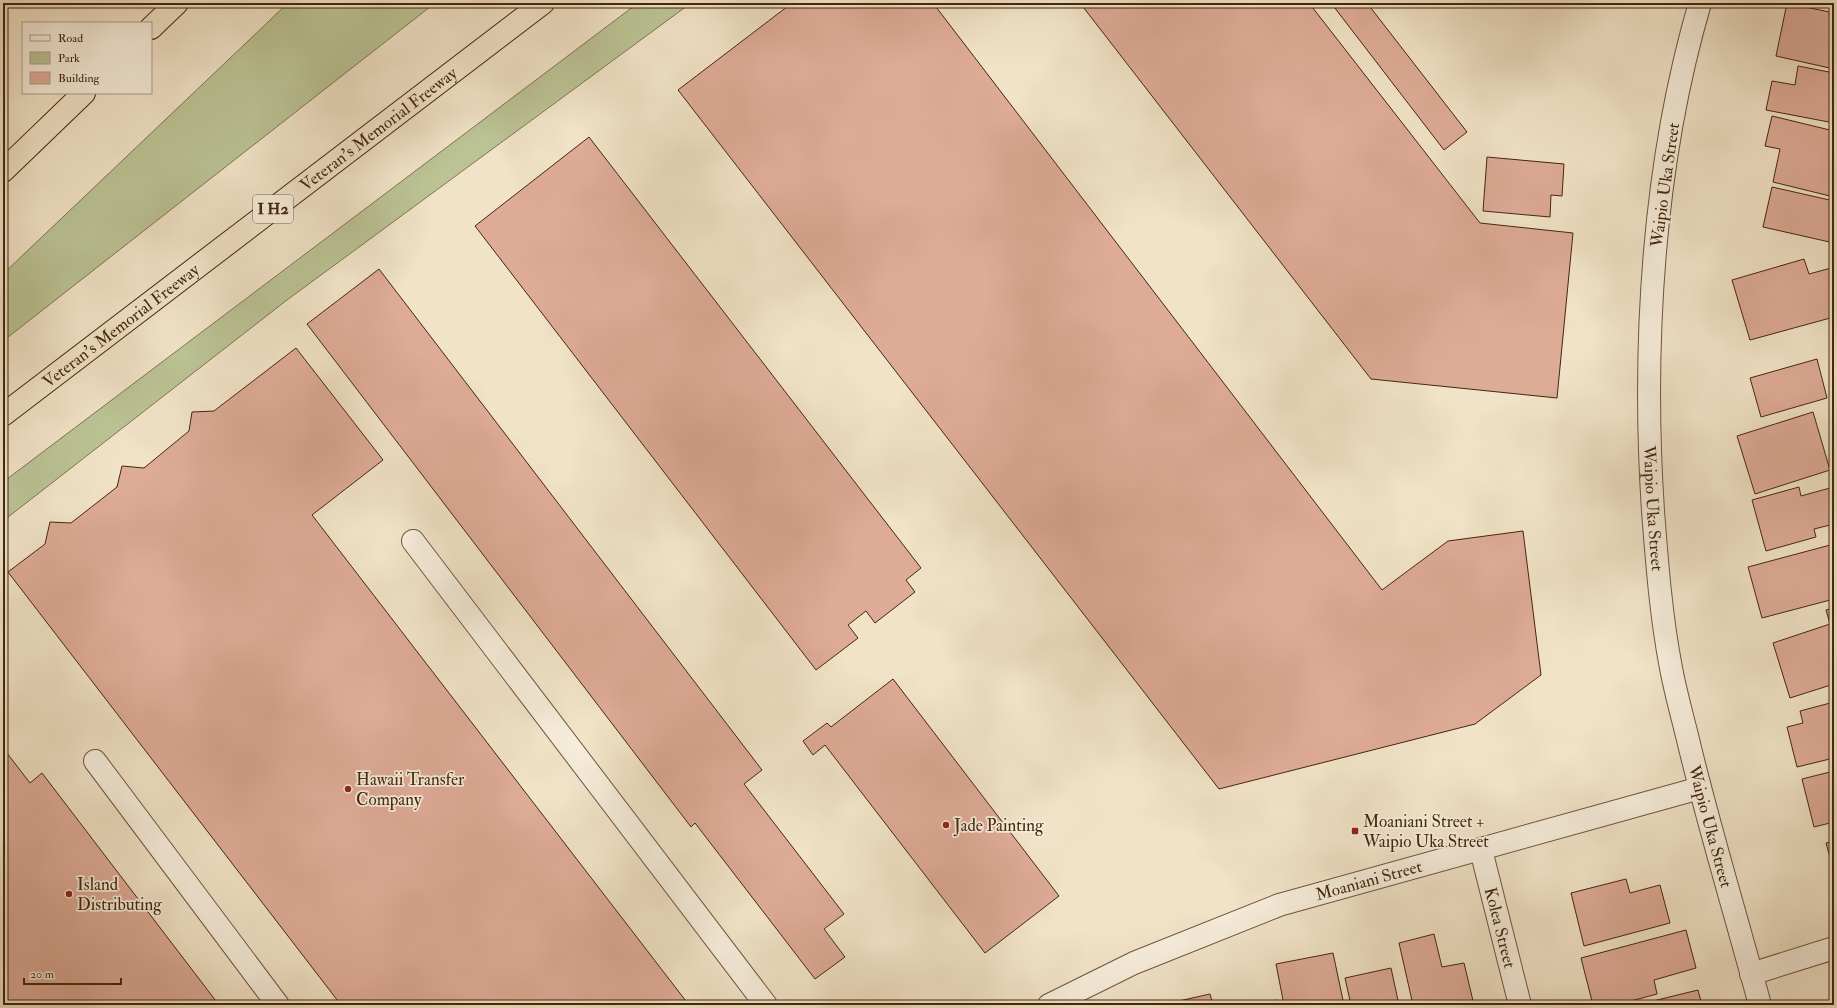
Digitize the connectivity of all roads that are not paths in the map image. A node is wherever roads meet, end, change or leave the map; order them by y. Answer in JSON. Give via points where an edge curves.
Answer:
{"nodes":[{"id":1,"x":177,"y":3,"type":"edge"},
{"id":2,"x":543,"y":3,"type":"edge"},
{"id":3,"x":1700,"y":3,"type":"edge"},
{"id":4,"x":152,"y":27,"type":"edge"},
{"id":5,"x":83,"y":94,"type":"edge"},
{"id":6,"x":3,"y":172,"type":"edge"},
{"id":7,"x":3,"y":415,"type":"edge"},
{"id":8,"x":413,"y":541,"type":"dead end"},
{"id":9,"x":95,"y":761,"type":"dead end"},
{"id":10,"x":1700,"y":788,"type":"junction"},
{"id":11,"x":1482,"y":850,"type":"junction"},
{"id":12,"x":1834,"y":948,"type":"edge"},
{"id":13,"x":1752,"y":974,"type":"junction"},
{"id":14,"x":278,"y":1005,"type":"edge"},
{"id":15,"x":766,"y":1005,"type":"edge"},
{"id":16,"x":1049,"y":1005,"type":"edge"},
{"id":17,"x":1520,"y":1005,"type":"edge"},
{"id":18,"x":1760,"y":1005,"type":"edge"}],
"edges":[{"from":1,"to":4,"type":"highway"},
{"from":2,"to":7,"type":"highway","name":"Veteran's Memorial Freeway","number":"I H2"},
{"from":3,"to":10,"type":"street","name":"Waipio Uka Street","via":[[1678,94],[1666,163],[1650,307],[1649,372],[1650,465],[1657,566],[1671,669]]},
{"from":5,"to":6,"type":"highway"},
{"from":8,"to":15,"type":"street"},
{"from":9,"to":14,"type":"street"},
{"from":10,"to":11,"type":"street","name":"Moaniani Street"},
{"from":10,"to":13,"type":"street","name":"Waipio Uka Street"},
{"from":11,"to":16,"type":"street","name":"Moaniani Street","via":[[1279,905],[1134,963]]},
{"from":11,"to":17,"type":"street","name":"Kolea Street"},
{"from":12,"to":13,"type":"street"},
{"from":13,"to":18,"type":"street","name":"Waipio Uka Street"}]}
